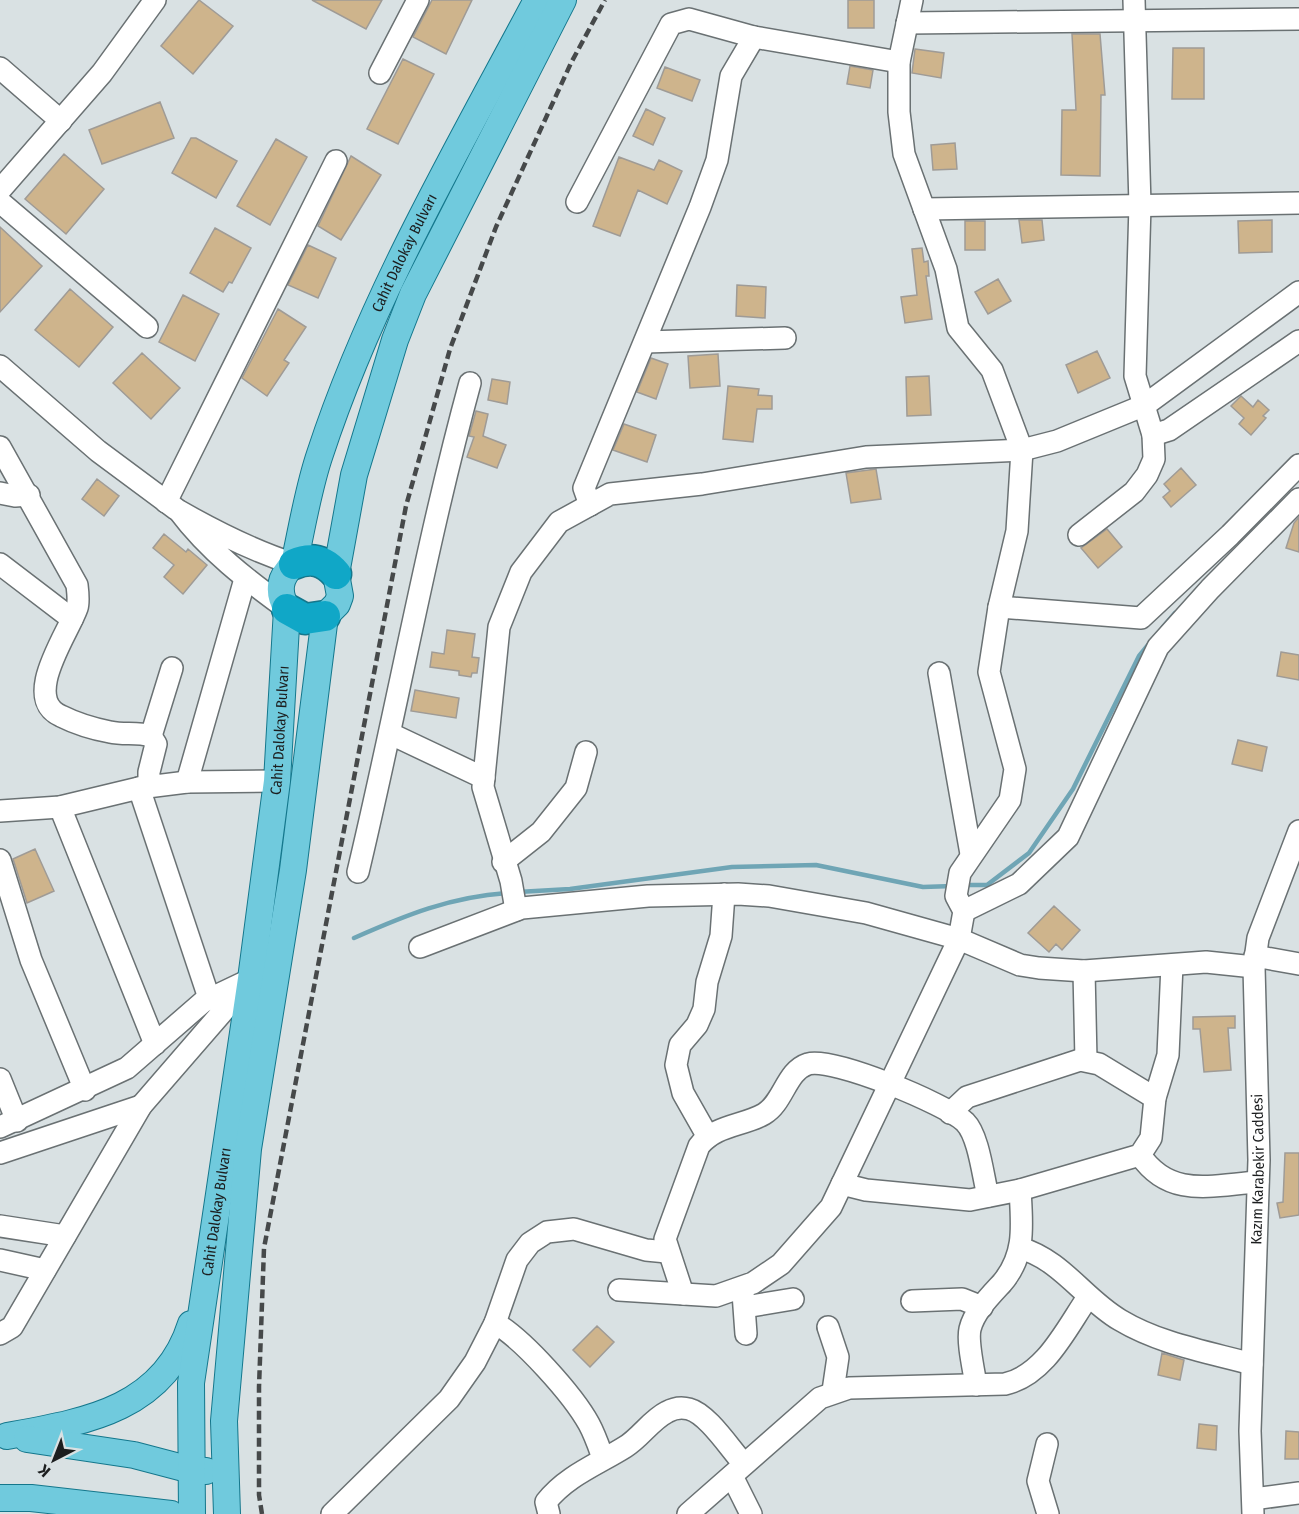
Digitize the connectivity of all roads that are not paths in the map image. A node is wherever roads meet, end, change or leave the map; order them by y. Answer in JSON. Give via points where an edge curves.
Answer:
{"nodes":[{"id":1,"x":155,"y":0,"type":"edge"},
{"id":2,"x":418,"y":0,"type":"edge"},
{"id":3,"x":537,"y":0,"type":"edge"},
{"id":4,"x":562,"y":0,"type":"edge"},
{"id":5,"x":912,"y":0,"type":"edge"},
{"id":6,"x":1134,"y":10,"type":"edge"},
{"id":7,"x":1299,"y":19,"type":"edge"},
{"id":8,"x":907,"y":23,"type":"junction"},
{"id":9,"x":754,"y":37,"type":"junction"},
{"id":10,"x":899,"y":62,"type":"junction"},
{"id":11,"x":0,"y":68,"type":"edge"},
{"id":12,"x":380,"y":74,"type":"dead end"},
{"id":13,"x":61,"y":121,"type":"junction"},
{"id":14,"x":336,"y":161,"type":"dead end"},
{"id":15,"x":0,"y":190,"type":"edge"},
{"id":16,"x":0,"y":202,"type":"edge"},
{"id":17,"x":577,"y":202,"type":"dead end"},
{"id":18,"x":1299,"y":203,"type":"edge"},
{"id":19,"x":1140,"y":205,"type":"junction"},
{"id":20,"x":924,"y":209,"type":"junction"},
{"id":21,"x":1299,"y":292,"type":"edge"},
{"id":22,"x":147,"y":327,"type":"dead end"},
{"id":23,"x":785,"y":338,"type":"dead end"},
{"id":24,"x":1299,"y":341,"type":"edge"},
{"id":25,"x":645,"y":342,"type":"junction"},
{"id":26,"x":0,"y":366,"type":"edge"},
{"id":27,"x":470,"y":383,"type":"dead end"},
{"id":28,"x":1145,"y":405,"type":"junction"},
{"id":29,"x":1153,"y":435,"type":"junction"},
{"id":30,"x":0,"y":447,"type":"edge"},
{"id":31,"x":1022,"y":450,"type":"junction"},
{"id":32,"x":1299,"y":465,"type":"edge"},
{"id":33,"x":0,"y":493,"type":"edge"},
{"id":34,"x":29,"y":495,"type":"junction"},
{"id":35,"x":1299,"y":499,"type":"edge"},
{"id":36,"x":590,"y":505,"type":"junction"},
{"id":37,"x":172,"y":506,"type":"junction"},
{"id":38,"x":1079,"y":535,"type":"dead end"},
{"id":39,"x":0,"y":564,"type":"edge"},
{"id":40,"x":294,"y":564,"type":"junction"},
{"id":41,"x":336,"y":574,"type":"junction"},
{"id":42,"x":245,"y":579,"type":"junction"},
{"id":43,"x":999,"y":607,"type":"junction"},
{"id":44,"x":287,"y":609,"type":"junction"},
{"id":45,"x":325,"y":616,"type":"junction"},
{"id":46,"x":72,"y":619,"type":"junction"},
{"id":47,"x":172,"y":669,"type":"dead end"},
{"id":48,"x":939,"y":673,"type":"dead end"},
{"id":49,"x":391,"y":734,"type":"junction"},
{"id":50,"x":151,"y":736,"type":"junction"},
{"id":51,"x":586,"y":752,"type":"dead end"},
{"id":52,"x":484,"y":778,"type":"junction"},
{"id":53,"x":277,"y":781,"type":"junction"},
{"id":54,"x":187,"y":782,"type":"junction"},
{"id":55,"x":144,"y":787,"type":"junction"},
{"id":56,"x":60,"y":807,"type":"junction"},
{"id":57,"x":0,"y":811,"type":"edge"},
{"id":58,"x":1299,"y":831,"type":"edge"},
{"id":59,"x":971,"y":854,"type":"junction"},
{"id":60,"x":0,"y":860,"type":"edge"},
{"id":61,"x":358,"y":872,"type":"dead end"},
{"id":62,"x":511,"y":888,"type":"junction"},
{"id":63,"x":724,"y":894,"type":"junction"},
{"id":64,"x":960,"y":903,"type":"junction"},
{"id":65,"x":959,"y":939,"type":"junction"},
{"id":66,"x":420,"y":947,"type":"dead end"},
{"id":67,"x":1255,"y":961,"type":"junction"},
{"id":68,"x":1299,"y":964,"type":"edge"},
{"id":69,"x":1172,"y":965,"type":"junction"},
{"id":70,"x":1084,"y":971,"type":"junction"},
{"id":71,"x":252,"y":979,"type":"junction"},
{"id":72,"x":209,"y":998,"type":"junction"},
{"id":73,"x":154,"y":1044,"type":"junction"},
{"id":74,"x":1086,"y":1060,"type":"junction"},
{"id":75,"x":0,"y":1079,"type":"edge"},
{"id":76,"x":889,"y":1082,"type":"junction"},
{"id":77,"x":85,"y":1090,"type":"junction"},
{"id":78,"x":1155,"y":1098,"type":"junction"},
{"id":79,"x":141,"y":1106,"type":"junction"},
{"id":80,"x":950,"y":1113,"type":"junction"},
{"id":81,"x":9,"y":1124,"type":"edge"},
{"id":82,"x":708,"y":1137,"type":"junction"},
{"id":83,"x":0,"y":1153,"type":"edge"},
{"id":84,"x":1140,"y":1155,"type":"junction"},
{"id":85,"x":1258,"y":1182,"type":"junction"},
{"id":86,"x":842,"y":1184,"type":"junction"},
{"id":87,"x":1020,"y":1190,"type":"junction"},
{"id":88,"x":988,"y":1196,"type":"junction"},
{"id":89,"x":0,"y":1226,"type":"edge"},
{"id":90,"x":65,"y":1236,"type":"junction"},
{"id":91,"x":1020,"y":1248,"type":"junction"},
{"id":92,"x":667,"y":1252,"type":"junction"},
{"id":93,"x":0,"y":1260,"type":"edge"},
{"id":94,"x":45,"y":1270,"type":"junction"},
{"id":95,"x":206,"y":1275,"type":"junction"},
{"id":96,"x":619,"y":1290,"type":"dead end"},
{"id":97,"x":683,"y":1294,"type":"junction"},
{"id":98,"x":744,"y":1297,"type":"junction"},
{"id":99,"x":1088,"y":1297,"type":"junction"},
{"id":100,"x":793,"y":1299,"type":"dead end"},
{"id":101,"x":912,"y":1301,"type":"dead end"},
{"id":102,"x":982,"y":1307,"type":"junction"},
{"id":103,"x":495,"y":1323,"type":"junction"},
{"id":104,"x":828,"y":1327,"type":"dead end"},
{"id":105,"x":0,"y":1334,"type":"edge"},
{"id":106,"x":746,"y":1334,"type":"dead end"},
{"id":107,"x":1252,"y":1364,"type":"junction"},
{"id":108,"x":976,"y":1384,"type":"junction"},
{"id":109,"x":833,"y":1391,"type":"junction"},
{"id":110,"x":4,"y":1436,"type":"edge"},
{"id":111,"x":1047,"y":1444,"type":"dead end"},
{"id":112,"x":603,"y":1458,"type":"junction"},
{"id":113,"x":191,"y":1470,"type":"junction"},
{"id":114,"x":738,"y":1470,"type":"junction"},
{"id":115,"x":225,"y":1471,"type":"junction"},
{"id":116,"x":1299,"y":1493,"type":"edge"},
{"id":117,"x":0,"y":1498,"type":"edge"},
{"id":118,"x":31,"y":1498,"type":"junction"},
{"id":119,"x":1253,"y":1507,"type":"edge"},
{"id":120,"x":61,"y":1514,"type":"edge"},
{"id":121,"x":171,"y":1514,"type":"edge"},
{"id":122,"x":192,"y":1514,"type":"edge"},
{"id":123,"x":224,"y":1514,"type":"edge"},
{"id":124,"x":332,"y":1514,"type":"edge"},
{"id":125,"x":549,"y":1514,"type":"edge"},
{"id":126,"x":688,"y":1514,"type":"edge"},
{"id":127,"x":751,"y":1514,"type":"edge"},
{"id":128,"x":1048,"y":1514,"type":"edge"}],
"edges":[{"from":1,"to":13,"type":"street"},
{"from":2,"to":12,"type":"street"},
{"from":3,"to":40,"type":"main road","name":"Cahit Dalokay Bulvarı","via":[[425,211],[359,353],[319,455]]},
{"from":4,"to":41,"type":"main road","name":"Cahit Dalokay Bulvarı","via":[[413,294],[354,475]]},
{"from":5,"to":8,"type":"street"},
{"from":6,"to":7,"type":"street"},
{"from":6,"to":8,"type":"street"},
{"from":6,"to":19,"type":"street"},
{"from":8,"to":10,"type":"street"},
{"from":9,"to":10,"type":"street"},
{"from":9,"to":17,"type":"street","via":[[689,19],[671,24]]},
{"from":9,"to":25,"type":"street","via":[[731,76],[717,160]]},
{"from":10,"to":20,"type":"street","via":[[898,112],[904,154]]},
{"from":11,"to":13,"type":"street"},
{"from":13,"to":15,"type":"street"},
{"from":14,"to":37,"type":"street"},
{"from":16,"to":22,"type":"street"},
{"from":18,"to":19,"type":"street"},
{"from":19,"to":20,"type":"street"},
{"from":19,"to":28,"type":"street","via":[[1135,376]]},
{"from":20,"to":31,"type":"street","via":[[946,269],[958,328],[992,370]]},
{"from":21,"to":28,"type":"street"},
{"from":23,"to":25,"type":"street"},
{"from":24,"to":29,"type":"street","via":[[1169,430]]},
{"from":25,"to":36,"type":"street","via":[[584,488]]},
{"from":26,"to":37,"type":"street","via":[[98,451]]},
{"from":27,"to":49,"type":"street","via":[[416,605]]},
{"from":28,"to":29,"type":"street"},
{"from":28,"to":31,"type":"street","via":[[1057,441]]},
{"from":29,"to":38,"type":"street","via":[[1154,459],[1141,484]]},
{"from":30,"to":34,"type":"street"},
{"from":31,"to":36,"type":"street","via":[[866,457],[702,484],[610,494]]},
{"from":31,"to":43,"type":"street","via":[[1017,531]]},
{"from":32,"to":43,"type":"street","via":[[1141,618]]},
{"from":33,"to":34,"type":"street"},
{"from":34,"to":46,"type":"street","via":[[78,585],[78,607]]},
{"from":35,"to":64,"type":"street","via":[[1158,647],[1068,837],[1019,884]]},
{"from":36,"to":52,"type":"street","via":[[559,522],[521,572],[499,627]]},
{"from":37,"to":40,"type":"street","via":[[233,540]]},
{"from":37,"to":42,"type":"street","via":[[199,538]]},
{"from":39,"to":46,"type":"street"},
{"from":40,"to":41,"type":"highway","via":[[321,561]]},
{"from":40,"to":44,"type":"main road","name":"Cahit Dalokay Bulvarı","via":[[282,577],[280,586]]},
{"from":41,"to":45,"type":"main road","name":"Cahit Dalokay Bulvarı","via":[[340,596]]},
{"from":42,"to":44,"type":"street"},
{"from":42,"to":54,"type":"street"},
{"from":43,"to":59,"type":"street","via":[[990,672],[1015,768],[1010,800]]},
{"from":44,"to":45,"type":"highway","via":[[305,619]]},
{"from":44,"to":53,"type":"main road","name":"Cahit Dalokay Bulvarı"},
{"from":45,"to":115,"type":"main road","name":"Cahit Dalokay Bulvarı","via":[[293,870],[248,1149],[224,1411]]},
{"from":46,"to":50,"type":"street","via":[[51,664],[44,691],[46,702],[53,712],[110,732]]},
{"from":47,"to":50,"type":"street"},
{"from":48,"to":59,"type":"street"},
{"from":49,"to":52,"type":"street"},
{"from":49,"to":61,"type":"street"},
{"from":50,"to":55,"type":"street","via":[[156,744]]},
{"from":51,"to":62,"type":"street","via":[[576,788],[542,832]]},
{"from":52,"to":62,"type":"street","via":[[483,787]]},
{"from":53,"to":54,"type":"street"},
{"from":53,"to":71,"type":"main road","name":"Cahit Dalokay Bulvarı"},
{"from":54,"to":55,"type":"street"},
{"from":55,"to":56,"type":"street"},
{"from":55,"to":72,"type":"street"},
{"from":56,"to":57,"type":"street"},
{"from":56,"to":73,"type":"street"},
{"from":58,"to":67,"type":"street","name":"Kazım Karabekir Caddesi","via":[[1258,938]]},
{"from":59,"to":64,"type":"street","via":[[960,873]]},
{"from":60,"to":77,"type":"street","via":[[31,960]]},
{"from":62,"to":63,"type":"street","via":[[648,896]]},
{"from":62,"to":66,"type":"street"},
{"from":63,"to":65,"type":"street","via":[[822,904]]},
{"from":63,"to":82,"type":"street","via":[[721,936],[707,982],[704,1009],[697,1025],[680,1045],[676,1065],[683,1093]]},
{"from":64,"to":65,"type":"street"},
{"from":65,"to":70,"type":"street","via":[[1020,965]]},
{"from":65,"to":76,"type":"street"},
{"from":67,"to":68,"type":"street"},
{"from":67,"to":69,"type":"street"},
{"from":67,"to":85,"type":"street","name":"Kazım Karabekir Caddesi"},
{"from":69,"to":70,"type":"street"},
{"from":69,"to":78,"type":"street","via":[[1168,1055]]},
{"from":70,"to":74,"type":"street"},
{"from":71,"to":72,"type":"street"},
{"from":71,"to":79,"type":"street"},
{"from":71,"to":95,"type":"main road","name":"Cahit Dalokay Bulvarı"},
{"from":72,"to":73,"type":"street"},
{"from":73,"to":77,"type":"street","via":[[127,1068]]},
{"from":74,"to":78,"type":"street"},
{"from":74,"to":80,"type":"street","via":[[967,1097]]},
{"from":75,"to":81,"type":"street"},
{"from":76,"to":80,"type":"street"},
{"from":76,"to":82,"type":"street","via":[[811,1063],[794,1075],[766,1113]]},
{"from":76,"to":86,"type":"street"},
{"from":77,"to":81,"type":"street"},
{"from":78,"to":84,"type":"street","via":[[1151,1138]]},
{"from":79,"to":83,"type":"street"},
{"from":79,"to":90,"type":"street"},
{"from":80,"to":88,"type":"street","via":[[965,1122],[974,1136]]},
{"from":82,"to":92,"type":"street","via":[[696,1151],[665,1239]]},
{"from":84,"to":85,"type":"street","via":[[1155,1174],[1178,1184]]},
{"from":84,"to":87,"type":"street"},
{"from":85,"to":107,"type":"street","name":"Kazım Karabekir Caddesi"},
{"from":86,"to":88,"type":"street","via":[[932,1198],[970,1200]]},
{"from":86,"to":98,"type":"street","via":[[831,1207],[782,1264]]},
{"from":87,"to":88,"type":"street"},
{"from":87,"to":91,"type":"street"},
{"from":89,"to":90,"type":"street"},
{"from":90,"to":94,"type":"street"},
{"from":91,"to":99,"type":"street","via":[[1039,1253],[1073,1279]]},
{"from":91,"to":102,"type":"street","via":[[1009,1274]]},
{"from":92,"to":97,"type":"street"},
{"from":92,"to":103,"type":"street","via":[[646,1250],[574,1229],[547,1232],[530,1243],[517,1260]]},
{"from":93,"to":94,"type":"street"},
{"from":94,"to":105,"type":"street","via":[[12,1327]]},
{"from":95,"to":110,"type":"main road","via":[[186,1338],[167,1369],[146,1390],[123,1407],[83,1422]]},
{"from":95,"to":113,"type":"main road","name":"Cahit Dalokay Bulvarı","via":[[191,1383]]},
{"from":96,"to":97,"type":"street"},
{"from":97,"to":98,"type":"street"},
{"from":98,"to":100,"type":"street"},
{"from":98,"to":106,"type":"street"},
{"from":99,"to":107,"type":"street","via":[[1122,1321],[1176,1344]]},
{"from":99,"to":108,"type":"street","via":[[1032,1372],[1005,1384]]},
{"from":101,"to":102,"type":"street","via":[[962,1299]]},
{"from":102,"to":108,"type":"street","via":[[970,1330]]},
{"from":103,"to":112,"type":"street","via":[[513,1334],[567,1395],[588,1422]]},
{"from":103,"to":124,"type":"street","via":[[475,1362],[449,1399]]},
{"from":104,"to":109,"type":"street","via":[[837,1357]]},
{"from":107,"to":119,"type":"street","name":"Kazım Karabekir Caddesi"},
{"from":108,"to":109,"type":"street"},
{"from":109,"to":114,"type":"street"},
{"from":110,"to":113,"type":"main road","via":[[135,1455]]},
{"from":111,"to":128,"type":"street","via":[[1038,1481]]},
{"from":112,"to":114,"type":"street","via":[[626,1446],[663,1414],[684,1408],[704,1416]]},
{"from":112,"to":125,"type":"street","via":[[551,1496],[546,1502]]},
{"from":113,"to":115,"type":"main road"},
{"from":113,"to":122,"type":"main road","name":"Cahit Dalokay Bulvarı"},
{"from":114,"to":126,"type":"street"},
{"from":114,"to":127,"type":"street"},
{"from":115,"to":123,"type":"main road","name":"Cahit Dalokay Bulvarı"},
{"from":116,"to":119,"type":"street"},
{"from":117,"to":118,"type":"main road"},
{"from":118,"to":120,"type":"main road"},
{"from":118,"to":121,"type":"main road"}]}
